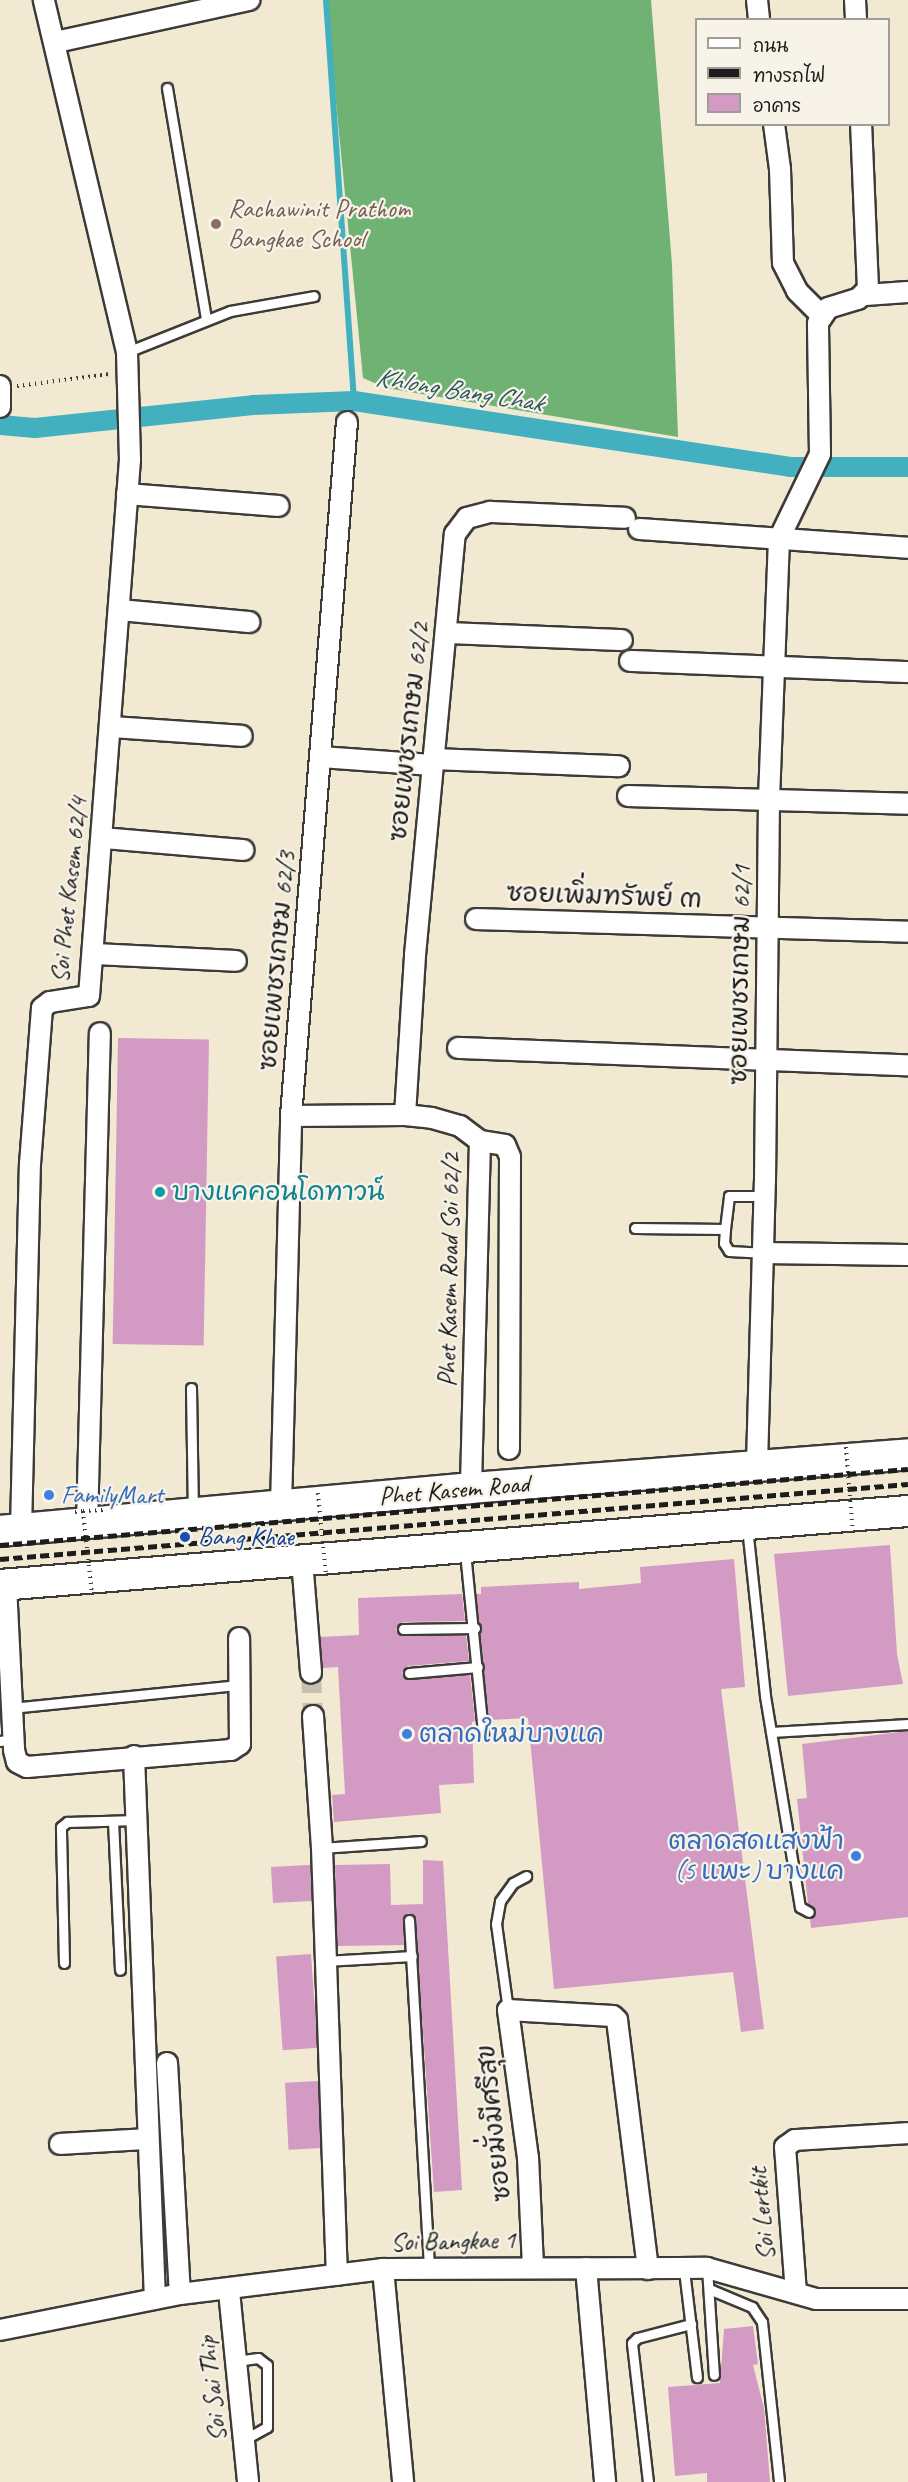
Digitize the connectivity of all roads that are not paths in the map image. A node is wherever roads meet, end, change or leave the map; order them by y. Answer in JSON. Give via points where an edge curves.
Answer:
{"nodes":[{"id":1,"x":44,"y":0,"type":"edge"},
{"id":2,"x":249,"y":0,"type":"edge"},
{"id":3,"x":757,"y":0,"type":"edge"},
{"id":4,"x":855,"y":0,"type":"edge"},
{"id":5,"x":170,"y":8,"type":"edge"},
{"id":6,"x":759,"y":18,"type":"edge"},
{"id":7,"x":856,"y":18,"type":"edge"},
{"id":8,"x":56,"y":42,"type":"junction"},
{"id":9,"x":167,"y":88,"type":"dead end"},
{"id":10,"x":774,"y":126,"type":"edge"},
{"id":11,"x":861,"y":126,"type":"edge"},
{"id":12,"x":908,"y":292,"type":"edge"},
{"id":13,"x":865,"y":295,"type":"junction"},
{"id":14,"x":314,"y":296,"type":"dead end"},
{"id":15,"x":821,"y":315,"type":"junction"},
{"id":16,"x":206,"y":319,"type":"junction"},
{"id":17,"x":128,"y":362,"type":"junction"},
{"id":18,"x":347,"y":422,"type":"dead end"},
{"id":19,"x":127,"y":494,"type":"junction"},
{"id":20,"x":279,"y":506,"type":"dead end"},
{"id":21,"x":779,"y":539,"type":"junction"},
{"id":22,"x":908,"y":548,"type":"edge"},
{"id":23,"x":119,"y":610,"type":"junction"},
{"id":24,"x":249,"y":622,"type":"dead end"},
{"id":25,"x":446,"y":633,"type":"junction"},
{"id":26,"x":622,"y":640,"type":"dead end"},
{"id":27,"x":630,"y":661,"type":"dead end"},
{"id":28,"x":773,"y":666,"type":"junction"},
{"id":29,"x":908,"y":672,"type":"edge"},
{"id":30,"x":111,"y":727,"type":"junction"},
{"id":31,"x":242,"y":735,"type":"dead end"},
{"id":32,"x":321,"y":757,"type":"junction"},
{"id":33,"x":432,"y":762,"type":"junction"},
{"id":34,"x":618,"y":766,"type":"dead end"},
{"id":35,"x":628,"y":796,"type":"dead end"},
{"id":36,"x":769,"y":799,"type":"junction"},
{"id":37,"x":908,"y":804,"type":"edge"},
{"id":38,"x":103,"y":838,"type":"junction"},
{"id":39,"x":243,"y":850,"type":"dead end"},
{"id":40,"x":476,"y":919,"type":"dead end"},
{"id":41,"x":767,"y":928,"type":"junction"},
{"id":42,"x":908,"y":932,"type":"edge"},
{"id":43,"x":95,"y":954,"type":"junction"},
{"id":44,"x":236,"y":961,"type":"dead end"},
{"id":45,"x":100,"y":1033,"type":"dead end"},
{"id":46,"x":458,"y":1048,"type":"dead end"},
{"id":47,"x":766,"y":1060,"type":"junction"},
{"id":48,"x":908,"y":1065,"type":"edge"},
{"id":49,"x":405,"y":1115,"type":"junction"},
{"id":50,"x":291,"y":1116,"type":"junction"},
{"id":51,"x":480,"y":1141,"type":"junction"},
{"id":52,"x":510,"y":1196,"type":"junction"},
{"id":53,"x":764,"y":1196,"type":"junction"},
{"id":54,"x":480,"y":1198,"type":"junction"},
{"id":55,"x":635,"y":1228,"type":"dead end"},
{"id":56,"x":725,"y":1229,"type":"junction"},
{"id":57,"x":762,"y":1253,"type":"junction"},
{"id":58,"x":908,"y":1255,"type":"edge"},
{"id":59,"x":478,"y":1264,"type":"junction"},
{"id":60,"x":510,"y":1264,"type":"junction"},
{"id":61,"x":191,"y":1388,"type":"dead end"},
{"id":62,"x":509,"y":1449,"type":"dead end"},
{"id":63,"x":908,"y":1454,"type":"edge"},
{"id":64,"x":757,"y":1464,"type":"junction"},
{"id":65,"x":471,"y":1488,"type":"junction"},
{"id":66,"x":282,"y":1506,"type":"junction"},
{"id":67,"x":908,"y":1511,"type":"edge"},
{"id":68,"x":87,"y":1514,"type":"junction"},
{"id":69,"x":193,"y":1515,"type":"junction"},
{"id":70,"x":746,"y":1525,"type":"junction"},
{"id":71,"x":11,"y":1530,"type":"edge"},
{"id":72,"x":465,"y":1547,"type":"junction"},
{"id":73,"x":314,"y":1568,"type":"junction"},
{"id":74,"x":3,"y":1585,"type":"edge"},
{"id":75,"x":476,"y":1628,"type":"junction"},
{"id":76,"x":403,"y":1629,"type":"dead end"},
{"id":77,"x":239,"y":1638,"type":"dead end"},
{"id":78,"x":478,"y":1667,"type":"junction"},
{"id":79,"x":311,"y":1673,"type":"tunnel mouth"},
{"id":80,"x":409,"y":1673,"type":"dead end"},
{"id":81,"x":239,"y":1685,"type":"junction"},
{"id":82,"x":11,"y":1707,"type":"junction"},
{"id":83,"x":313,"y":1716,"type":"tunnel mouth"},
{"id":84,"x":908,"y":1724,"type":"edge"},
{"id":85,"x":771,"y":1732,"type":"junction"},
{"id":86,"x":483,"y":1733,"type":"dead end"},
{"id":87,"x":6,"y":1740,"type":"edge"},
{"id":88,"x":134,"y":1756,"type":"junction"},
{"id":89,"x":138,"y":1820,"type":"junction"},
{"id":90,"x":113,"y":1821,"type":"junction"},
{"id":91,"x":422,"y":1841,"type":"dead end"},
{"id":92,"x":322,"y":1848,"type":"junction"},
{"id":93,"x":526,"y":1876,"type":"dead end"},
{"id":94,"x":809,"y":1912,"type":"dead end"},
{"id":95,"x":409,"y":1920,"type":"dead end"},
{"id":96,"x":412,"y":1956,"type":"junction"},
{"id":97,"x":325,"y":1961,"type":"junction"},
{"id":98,"x":64,"y":1963,"type":"dead end"},
{"id":99,"x":120,"y":1970,"type":"dead end"},
{"id":100,"x":508,"y":2010,"type":"junction"},
{"id":101,"x":167,"y":2063,"type":"dead end"},
{"id":102,"x":908,"y":2133,"type":"edge"},
{"id":103,"x":148,"y":2139,"type":"junction"},
{"id":104,"x":60,"y":2144,"type":"dead end"},
{"id":105,"x":533,"y":2267,"type":"junction"},
{"id":106,"x":429,"y":2268,"type":"junction"},
{"id":107,"x":586,"y":2268,"type":"junction"},
{"id":108,"x":707,"y":2268,"type":"junction"},
{"id":109,"x":383,"y":2269,"type":"junction"},
{"id":110,"x":648,"y":2269,"type":"junction"},
{"id":111,"x":684,"y":2270,"type":"junction"},
{"id":112,"x":337,"y":2275,"type":"junction"},
{"id":113,"x":709,"y":2289,"type":"junction"},
{"id":114,"x":229,"y":2291,"type":"junction"},
{"id":115,"x":180,"y":2294,"type":"junction"},
{"id":116,"x":796,"y":2294,"type":"junction"},
{"id":117,"x":155,"y":2299,"type":"junction"},
{"id":118,"x":908,"y":2299,"type":"edge"},
{"id":119,"x":691,"y":2324,"type":"junction"},
{"id":120,"x":0,"y":2330,"type":"edge"},
{"id":121,"x":236,"y":2361,"type":"junction"},
{"id":122,"x":714,"y":2375,"type":"dead end"},
{"id":123,"x":697,"y":2377,"type":"dead end"},
{"id":124,"x":244,"y":2440,"type":"junction"},
{"id":125,"x":248,"y":2482,"type":"edge"},
{"id":126,"x":404,"y":2482,"type":"edge"},
{"id":127,"x":605,"y":2482,"type":"edge"},
{"id":128,"x":648,"y":2482,"type":"edge"},
{"id":129,"x":779,"y":2482,"type":"edge"}],
"edges":[{"from":1,"to":8,"type":"street","name":"Soi Phet Kasem 62/4"},
{"from":2,"to":5,"type":"street"},
{"from":3,"to":6,"type":"street"},
{"from":4,"to":7,"type":"street"},
{"from":5,"to":8,"type":"street"},
{"from":8,"to":17,"type":"street","name":"Soi Phet Kasem 62/4"},
{"from":9,"to":16,"type":"lane"},
{"from":10,"to":15,"type":"street","via":[[783,263],[797,291]]},
{"from":11,"to":13,"type":"street","via":[[868,289]]},
{"from":12,"to":13,"type":"street"},
{"from":13,"to":15,"type":"street","via":[[828,308]]},
{"from":14,"to":16,"type":"lane"},
{"from":15,"to":21,"type":"street","name":"ซอยเพชรเกษม 62/1","via":[[820,454]]},
{"from":16,"to":17,"type":"lane"},
{"from":17,"to":19,"type":"street","name":"Soi Phet Kasem 62/4"},
{"from":18,"to":32,"type":"street","name":"ซอยเพชรเกษม 62/3"},
{"from":19,"to":20,"type":"street"},
{"from":19,"to":23,"type":"street","name":"Soi Phet Kasem 62/4"},
{"from":21,"to":22,"type":"street","name":"ซอยเพชรเกษม 62/2"},
{"from":21,"to":25,"type":"street","name":"ซอยเพชรเกษม 62/2","via":[[490,512],[467,518],[455,534]]},
{"from":21,"to":28,"type":"street","name":"ซอยเพชรเกษม 62/1"},
{"from":23,"to":24,"type":"street"},
{"from":23,"to":30,"type":"street","name":"Soi Phet Kasem 62/4"},
{"from":25,"to":26,"type":"street"},
{"from":25,"to":33,"type":"street","name":"ซอยเพชรเกษม 62/2"},
{"from":27,"to":28,"type":"street"},
{"from":28,"to":29,"type":"street"},
{"from":28,"to":36,"type":"street","name":"ซอยเพชรเกษม 62/1"},
{"from":30,"to":31,"type":"street"},
{"from":30,"to":38,"type":"street","name":"Soi Phet Kasem 62/4"},
{"from":32,"to":33,"type":"street"},
{"from":32,"to":50,"type":"street","name":"ซอยเพชรเกษม 62/3"},
{"from":33,"to":34,"type":"street"},
{"from":33,"to":49,"type":"street","name":"ซอยเพชรเกษม 62/2"},
{"from":35,"to":36,"type":"street"},
{"from":36,"to":37,"type":"street"},
{"from":36,"to":41,"type":"street","name":"ซอยเพชรเกษม 62/1"},
{"from":38,"to":39,"type":"street"},
{"from":38,"to":43,"type":"street","name":"Soi Phet Kasem 62/4"},
{"from":40,"to":41,"type":"street","name":"ซอยเพิ่มทรัพย์ ๓"},
{"from":41,"to":42,"type":"street","name":"ซอยเพิ่มทรัพย์ ๓"},
{"from":41,"to":47,"type":"street","name":"ซอยเพชรเกษม 62/1"},
{"from":43,"to":44,"type":"street"},
{"from":43,"to":71,"type":"street","name":"Soi Phet Kasem 62/4","via":[[87,998],[50,1002],[42,1008]]},
{"from":45,"to":68,"type":"street"},
{"from":46,"to":47,"type":"street"},
{"from":47,"to":48,"type":"street"},
{"from":47,"to":53,"type":"street","name":"ซอยเพชรเกษม 62/1"},
{"from":49,"to":50,"type":"street","name":"Phet Kasem Road Soi 62/2"},
{"from":49,"to":51,"type":"street","name":"Phet Kasem Road Soi 62/2","via":[[460,1126]]},
{"from":50,"to":66,"type":"street","name":"ซอยเพชรเกษม 62/3"},
{"from":51,"to":52,"type":"street","via":[[509,1148]]},
{"from":51,"to":54,"type":"street","name":"Phet Kasem Road Soi 62/2"},
{"from":52,"to":54,"type":"street"},
{"from":52,"to":60,"type":"street"},
{"from":53,"to":56,"type":"lane","via":[[729,1196]]},
{"from":53,"to":57,"type":"street","name":"ซอยเพชรเกษม 62/1"},
{"from":54,"to":59,"type":"street","name":"Phet Kasem Road Soi 62/2"},
{"from":55,"to":56,"type":"lane"},
{"from":56,"to":57,"type":"lane","via":[[724,1243],[729,1251]]},
{"from":57,"to":58,"type":"street"},
{"from":57,"to":64,"type":"street","name":"ซอยเพชรเกษม 62/1"},
{"from":59,"to":60,"type":"street"},
{"from":59,"to":65,"type":"street","name":"Phet Kasem Road Soi 62/2"},
{"from":60,"to":62,"type":"street"},
{"from":61,"to":69,"type":"lane"},
{"from":63,"to":64,"type":"main road","name":"Phet Kasem Road"},
{"from":64,"to":65,"type":"main road","name":"Phet Kasem Road"},
{"from":65,"to":66,"type":"main road","name":"Phet Kasem Road"},
{"from":66,"to":69,"type":"main road","name":"Phet Kasem Road"},
{"from":67,"to":70,"type":"main road"},
{"from":68,"to":69,"type":"main road","name":"Phet Kasem Road"},
{"from":68,"to":71,"type":"main road","name":"Phet Kasem Road"},
{"from":70,"to":72,"type":"main road"},
{"from":70,"to":85,"type":"lane"},
{"from":72,"to":73,"type":"main road"},
{"from":72,"to":75,"type":"lane"},
{"from":73,"to":74,"type":"main road"},
{"from":73,"to":79,"type":"street"},
{"from":74,"to":82,"type":"street"},
{"from":75,"to":76,"type":"lane"},
{"from":75,"to":78,"type":"lane"},
{"from":77,"to":81,"type":"street"},
{"from":78,"to":80,"type":"lane"},
{"from":78,"to":86,"type":"lane"},
{"from":81,"to":82,"type":"lane"},
{"from":81,"to":88,"type":"street","via":[[240,1744],[224,1753]]},
{"from":82,"to":87,"type":"street"},
{"from":83,"to":92,"type":"street"},
{"from":84,"to":85,"type":"lane"},
{"from":85,"to":94,"type":"lane","via":[[800,1906]]},
{"from":87,"to":88,"type":"street","via":[[17,1762],[27,1767]]},
{"from":88,"to":89,"type":"street"},
{"from":89,"to":90,"type":"lane"},
{"from":89,"to":103,"type":"street"},
{"from":90,"to":98,"type":"lane","via":[[67,1822],[61,1827]]},
{"from":90,"to":99,"type":"lane"},
{"from":91,"to":92,"type":"lane"},
{"from":92,"to":97,"type":"street"},
{"from":93,"to":100,"type":"lane","via":[[513,1883],[500,1900],[496,1924]]},
{"from":95,"to":96,"type":"lane"},
{"from":96,"to":97,"type":"lane"},
{"from":96,"to":106,"type":"lane"},
{"from":97,"to":112,"type":"street"},
{"from":100,"to":105,"type":"street","name":"ซอยมั่งมีศรีสุข","via":[[528,2158]]},
{"from":100,"to":110,"type":"street","via":[[613,2016],[617,2020]]},
{"from":101,"to":115,"type":"street"},
{"from":102,"to":116,"type":"street","name":"Soi Lertkit","via":[[795,2140],[785,2146]]},
{"from":103,"to":104,"type":"street"},
{"from":103,"to":117,"type":"street"},
{"from":105,"to":106,"type":"street","name":"Soi Bangkae 1"},
{"from":105,"to":107,"type":"street","name":"Soi Bangkae 1"},
{"from":106,"to":109,"type":"street","name":"Soi Bangkae 1"},
{"from":107,"to":110,"type":"street","name":"Soi Bangkae 1"},
{"from":107,"to":127,"type":"street"},
{"from":108,"to":111,"type":"street","name":"Soi Bangkae 1"},
{"from":108,"to":113,"type":"lane"},
{"from":108,"to":116,"type":"street","name":"Soi Bangkae 1"},
{"from":109,"to":112,"type":"street","name":"Soi Bangkae 1"},
{"from":109,"to":126,"type":"street"},
{"from":110,"to":111,"type":"street","name":"Soi Bangkae 1"},
{"from":111,"to":119,"type":"lane"},
{"from":112,"to":114,"type":"street","name":"Soi Bangkae 1"},
{"from":113,"to":122,"type":"lane"},
{"from":113,"to":129,"type":"lane","via":[[752,2307],[762,2322]]},
{"from":114,"to":115,"type":"street","name":"Soi Bangkae 1"},
{"from":114,"to":121,"type":"street","name":"Soi Sai Thip"},
{"from":115,"to":117,"type":"street","name":"Soi Bangkae 1"},
{"from":116,"to":118,"type":"street","name":"Soi Bangkae 1","via":[[845,2301]]},
{"from":117,"to":120,"type":"street","name":"Soi Bangkae 1"},
{"from":119,"to":123,"type":"lane"},
{"from":119,"to":128,"type":"lane","via":[[637,2338],[632,2343]]},
{"from":121,"to":124,"type":"street","name":"Soi Sai Thip"},
{"from":121,"to":124,"type":"lane","via":[[258,2358],[267,2365],[267,2427]]},
{"from":124,"to":125,"type":"street","name":"Soi Sai Thip"}]}
